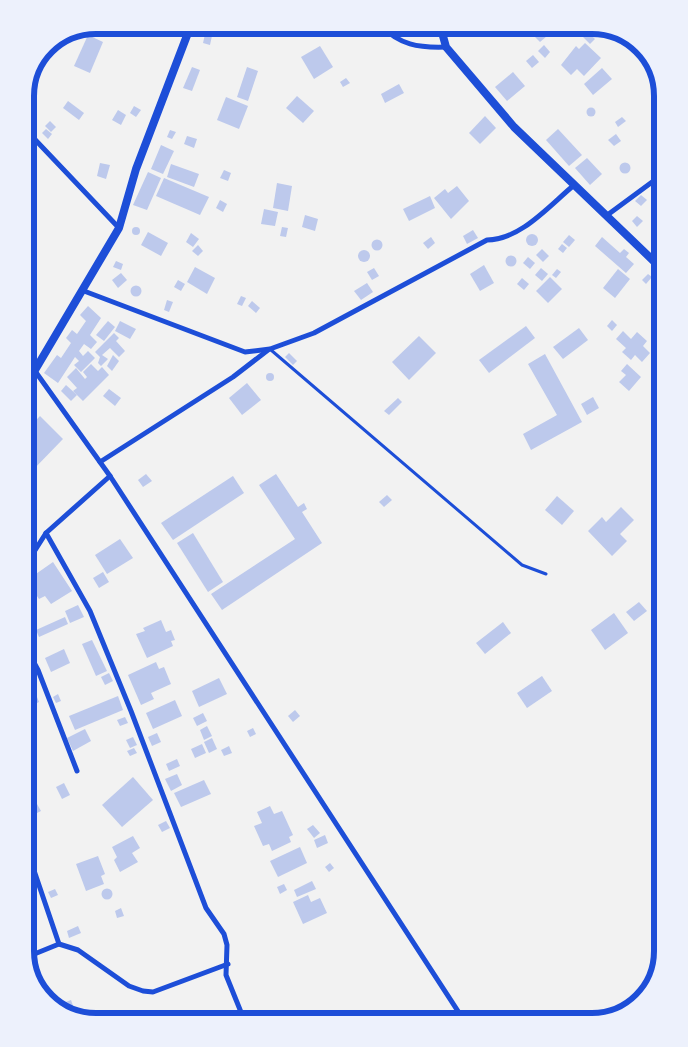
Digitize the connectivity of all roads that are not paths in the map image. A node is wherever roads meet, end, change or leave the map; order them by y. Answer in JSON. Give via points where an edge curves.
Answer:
{"nodes":[{"id":1,"x":187,"y":34,"type":"edge"},
{"id":2,"x":390,"y":34,"type":"edge"},
{"id":3,"x":442,"y":34,"type":"edge"},
{"id":4,"x":446,"y":47,"type":"junction"},
{"id":5,"x":34,"y":138,"type":"edge"},
{"id":6,"x":654,"y":181,"type":"edge"},
{"id":7,"x":573,"y":186,"type":"junction"},
{"id":8,"x":605,"y":216,"type":"junction"},
{"id":9,"x":119,"y":228,"type":"junction"},
{"id":10,"x":654,"y":262,"type":"edge"},
{"id":11,"x":84,"y":291,"type":"junction"},
{"id":12,"x":270,"y":349,"type":"junction"},
{"id":13,"x":35,"y":371,"type":"joint"},
{"id":14,"x":100,"y":462,"type":"junction"},
{"id":15,"x":110,"y":476,"type":"junction"},
{"id":16,"x":46,"y":533,"type":"junction"},
{"id":17,"x":34,"y":552,"type":"edge"},
{"id":18,"x":546,"y":574,"type":"dead end"},
{"id":19,"x":34,"y":663,"type":"edge"},
{"id":20,"x":77,"y":771,"type":"dead end"},
{"id":21,"x":34,"y":870,"type":"edge"},
{"id":22,"x":59,"y":944,"type":"junction"},
{"id":23,"x":34,"y":955,"type":"edge"},
{"id":24,"x":228,"y":964,"type":"junction"},
{"id":25,"x":241,"y":1013,"type":"edge"},
{"id":26,"x":458,"y":1013,"type":"edge"}],
"edges":[{"from":1,"to":9,"type":"street","via":[[136,169]]},
{"from":2,"to":4,"type":"street","via":[[422,48]]},
{"from":3,"to":4,"type":"street"},
{"from":4,"to":7,"type":"street","via":[[514,127]]},
{"from":5,"to":9,"type":"street"},
{"from":6,"to":8,"type":"street"},
{"from":7,"to":8,"type":"street"},
{"from":7,"to":12,"type":"street","via":[[514,234],[487,240],[314,333]]},
{"from":8,"to":10,"type":"street"},
{"from":9,"to":11,"type":"street"},
{"from":11,"to":12,"type":"street","via":[[245,352]]},
{"from":11,"to":13,"type":"street"},
{"from":12,"to":14,"type":"street","via":[[233,377]]},
{"from":12,"to":18,"type":"lane","via":[[522,565]]},
{"from":13,"to":14,"type":"street"},
{"from":14,"to":15,"type":"street"},
{"from":15,"to":16,"type":"street"},
{"from":15,"to":26,"type":"street"},
{"from":16,"to":17,"type":"street"},
{"from":16,"to":24,"type":"street","via":[[90,611],[206,908],[224,934],[228,945]]},
{"from":19,"to":20,"type":"street"},
{"from":21,"to":22,"type":"street"},
{"from":22,"to":23,"type":"street"},
{"from":22,"to":24,"type":"street","via":[[78,950],[129,986],[143,991],[153,992]]},
{"from":24,"to":25,"type":"street","via":[[226,975]]}]}
